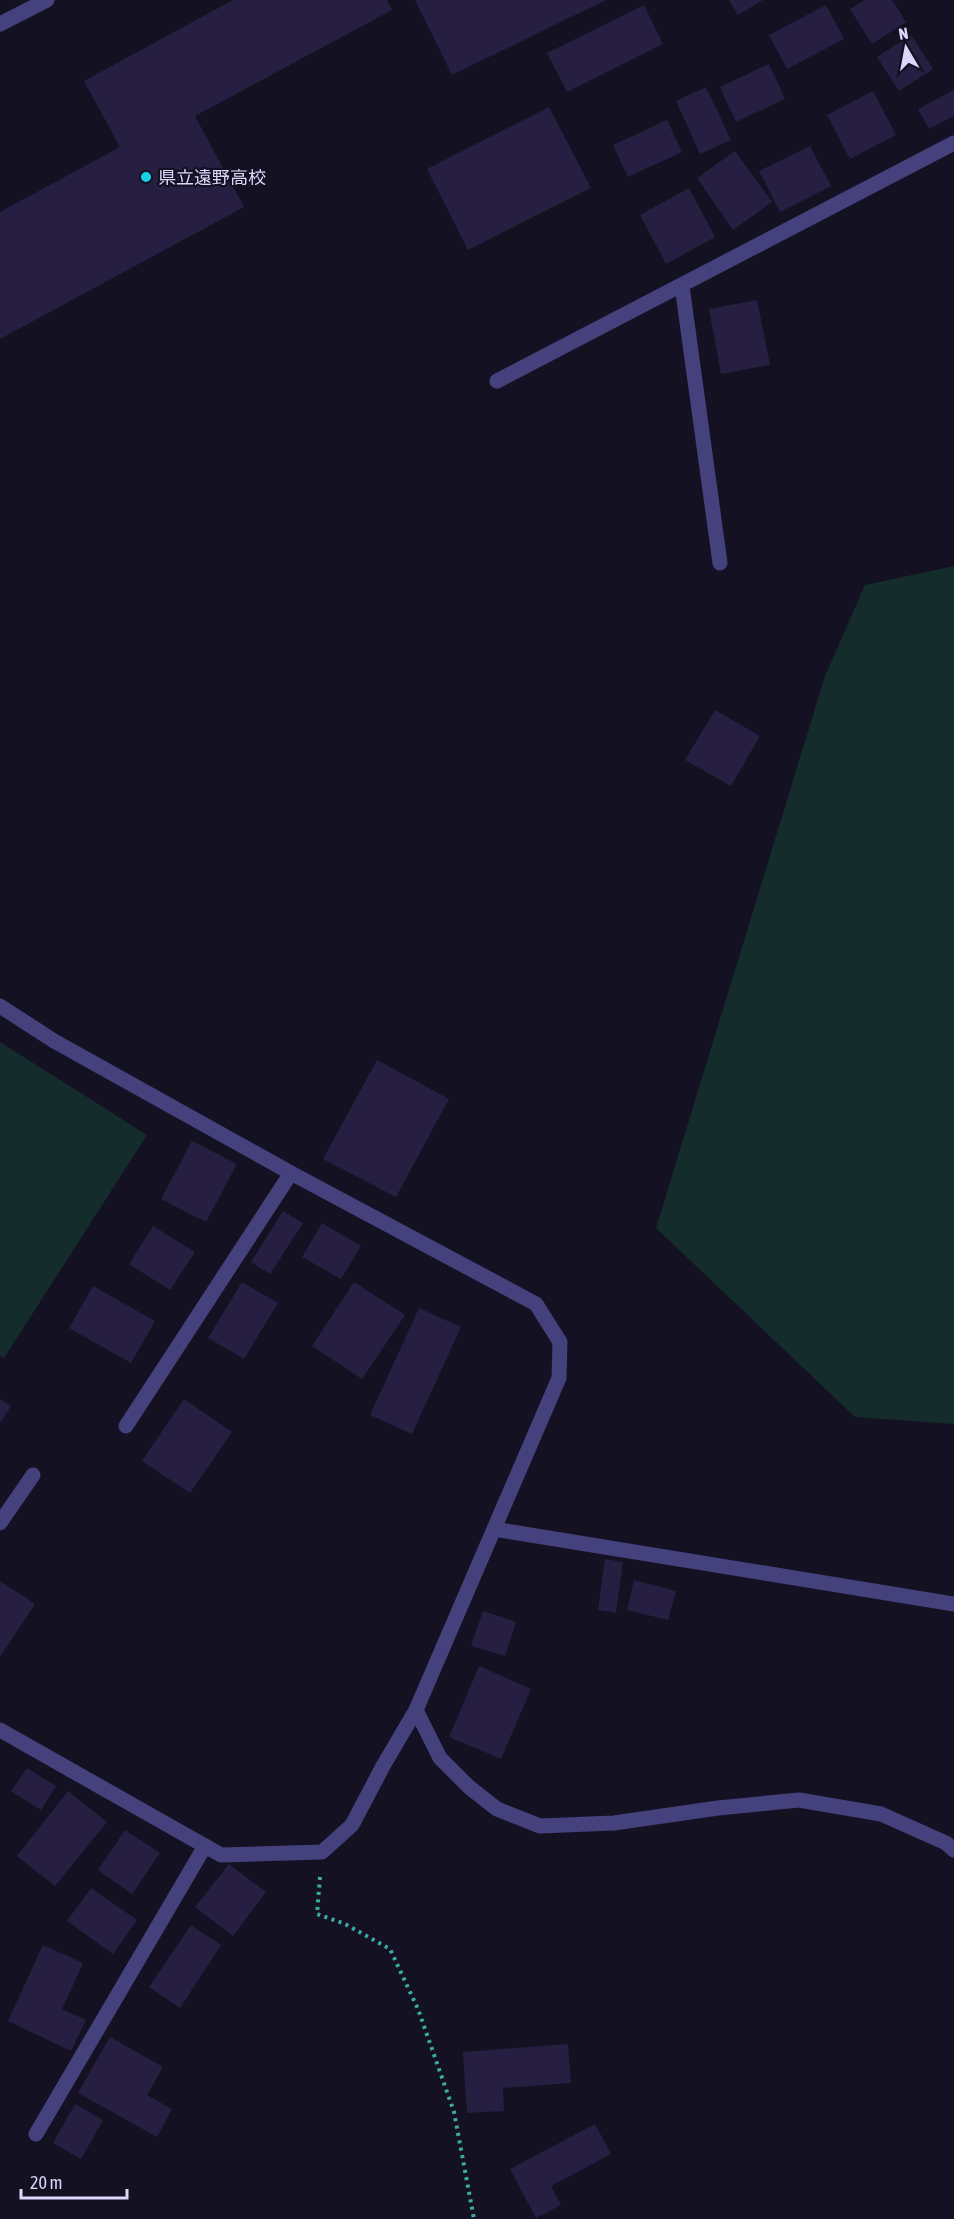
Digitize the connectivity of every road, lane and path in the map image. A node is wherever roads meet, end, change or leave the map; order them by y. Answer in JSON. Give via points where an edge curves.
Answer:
{"nodes":[{"id":1,"x":47,"y":0,"type":"edge"},
{"id":2,"x":0,"y":24,"type":"edge"},
{"id":3,"x":954,"y":142,"type":"edge"},
{"id":4,"x":682,"y":286,"type":"junction"},
{"id":5,"x":497,"y":381,"type":"dead end"},
{"id":6,"x":720,"y":563,"type":"dead end"},
{"id":7,"x":0,"y":1006,"type":"edge"},
{"id":8,"x":291,"y":1173,"type":"junction"},
{"id":9,"x":126,"y":1426,"type":"dead end"},
{"id":10,"x":33,"y":1475,"type":"dead end"},
{"id":11,"x":0,"y":1523,"type":"edge"},
{"id":12,"x":494,"y":1529,"type":"junction"},
{"id":13,"x":954,"y":1604,"type":"edge"},
{"id":14,"x":416,"y":1710,"type":"junction"},
{"id":15,"x":0,"y":1730,"type":"edge"},
{"id":16,"x":205,"y":1846,"type":"junction"},
{"id":17,"x":954,"y":1850,"type":"edge"},
{"id":18,"x":322,"y":1852,"type":"junction"},
{"id":19,"x":36,"y":2134,"type":"dead end"},
{"id":20,"x":474,"y":2219,"type":"edge"}],
"edges":[{"from":1,"to":2,"type":"street"},
{"from":3,"to":4,"type":"street"},
{"from":4,"to":5,"type":"street"},
{"from":4,"to":6,"type":"street"},
{"from":7,"to":8,"type":"street","via":[[54,1041]]},
{"from":8,"to":9,"type":"street"},
{"from":8,"to":12,"type":"street","via":[[536,1304],[560,1342],[559,1378]]},
{"from":10,"to":11,"type":"street"},
{"from":12,"to":13,"type":"street"},
{"from":12,"to":14,"type":"street"},
{"from":14,"to":17,"type":"street","via":[[440,1758],[468,1787],[497,1809],[540,1826],[615,1823],[799,1800],[881,1814]]},
{"from":14,"to":18,"type":"street","via":[[352,1825]]},
{"from":15,"to":16,"type":"street"},
{"from":16,"to":18,"type":"street","via":[[221,1855]]},
{"from":16,"to":19,"type":"street"},
{"from":18,"to":20,"type":"path","via":[[317,1914],[345,1924],[390,1949],[418,2009],[454,2112]]}]}
